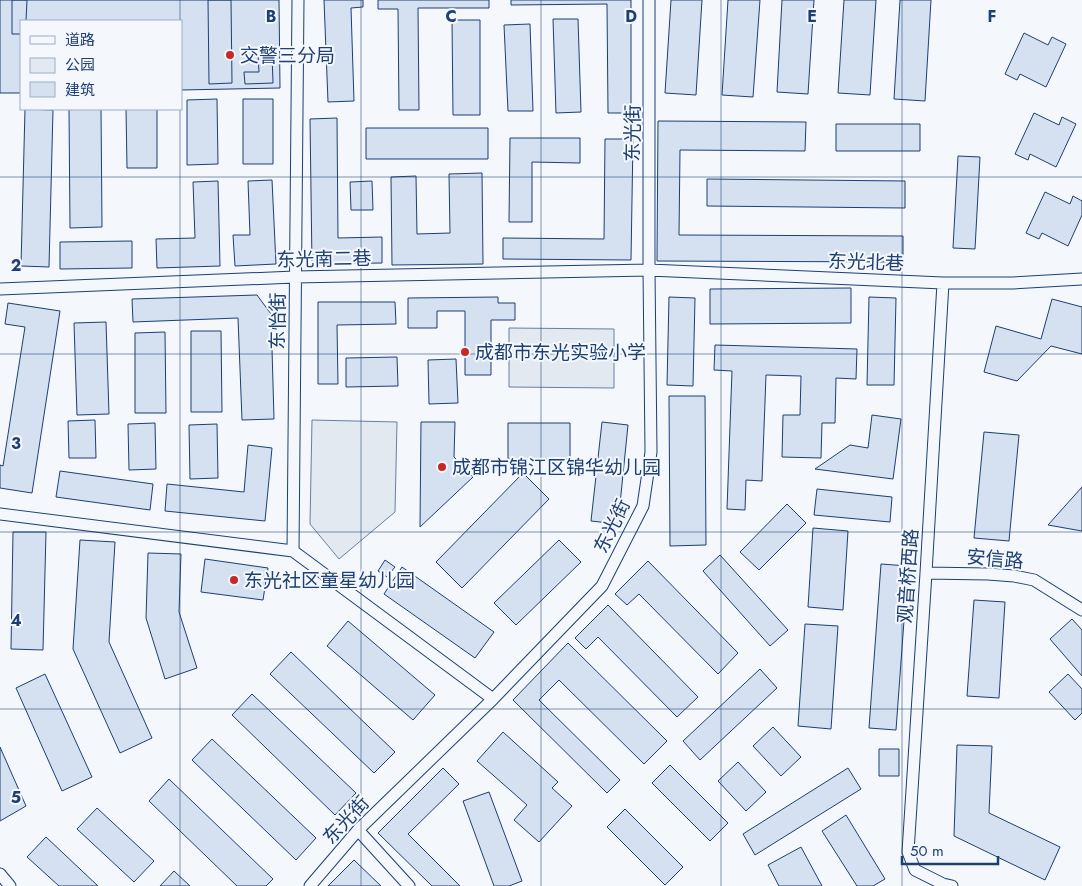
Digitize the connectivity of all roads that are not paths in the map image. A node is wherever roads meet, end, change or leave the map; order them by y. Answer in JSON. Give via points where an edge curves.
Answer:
{"nodes":[{"id":1,"x":298,"y":0,"type":"edge"},
{"id":2,"x":649,"y":0,"type":"edge"},
{"id":3,"x":649,"y":270,"type":"junction"},
{"id":4,"x":295,"y":277,"type":"junction"},
{"id":5,"x":1082,"y":279,"type":"edge"},
{"id":6,"x":942,"y":283,"type":"junction"},
{"id":7,"x":0,"y":289,"type":"edge"},
{"id":8,"x":0,"y":514,"type":"edge"},
{"id":9,"x":293,"y":552,"type":"junction"},
{"id":10,"x":926,"y":573,"type":"junction"},
{"id":11,"x":1082,"y":610,"type":"edge"},
{"id":12,"x":493,"y":699,"type":"junction"},
{"id":13,"x":358,"y":830,"type":"junction"},
{"id":14,"x":0,"y":874,"type":"edge"},
{"id":15,"x":10,"y":886,"type":"edge"},
{"id":16,"x":310,"y":886,"type":"edge"},
{"id":17,"x":409,"y":886,"type":"edge"},
{"id":18,"x":952,"y":886,"type":"edge"}],
"edges":[{"from":1,"to":4,"type":"street","name":"东怡街"},
{"from":2,"to":3,"type":"street","name":"东光街"},
{"from":3,"to":4,"type":"street","name":"东光南二巷"},
{"from":3,"to":6,"type":"street","name":"东光北巷"},
{"from":3,"to":12,"type":"street","name":"东光街","via":[[651,452],[643,506],[602,586]]},
{"from":4,"to":7,"type":"street","name":"东光南二巷"},
{"from":4,"to":9,"type":"street","name":"东怡街"},
{"from":5,"to":6,"type":"street","name":"东光北巷"},
{"from":6,"to":10,"type":"street","name":"观音桥西路"},
{"from":8,"to":9,"type":"street"},
{"from":9,"to":12,"type":"street"},
{"from":10,"to":11,"type":"street","name":"安信路","via":[[988,574],[1034,580]]},
{"from":10,"to":18,"type":"street","name":"观音桥西路","via":[[908,852],[915,870]]},
{"from":12,"to":13,"type":"street","name":"东光街"},
{"from":13,"to":16,"type":"street","name":"东光街"},
{"from":13,"to":17,"type":"street"},
{"from":14,"to":15,"type":"street"}]}
